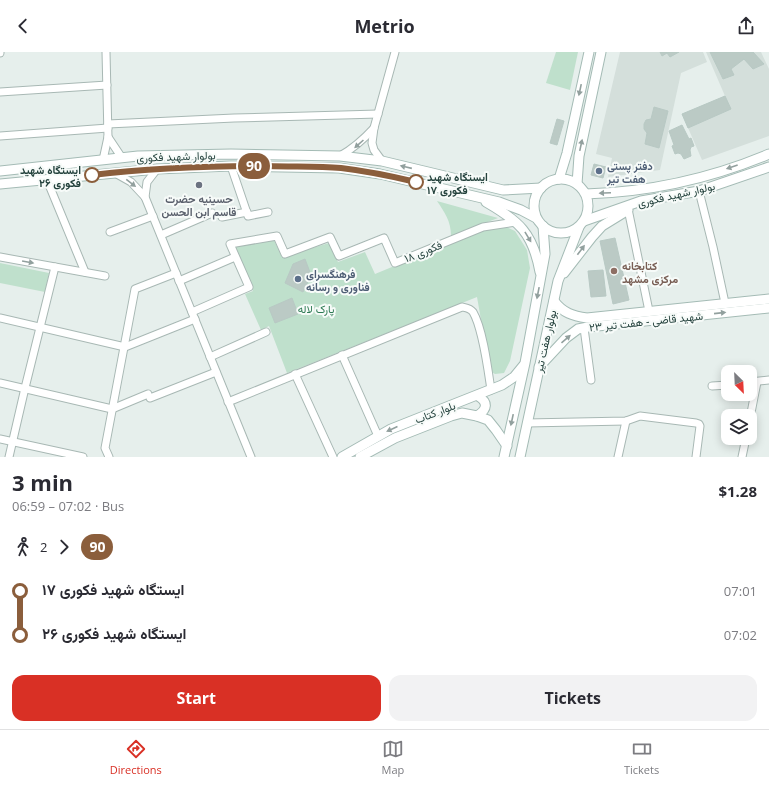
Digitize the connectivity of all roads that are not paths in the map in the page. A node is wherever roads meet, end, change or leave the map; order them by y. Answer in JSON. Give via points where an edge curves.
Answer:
{"nodes":[{"id":1,"x":106,"y":52,"type":"edge"},
{"id":2,"x":395,"y":52,"type":"edge"},
{"id":3,"x":589,"y":52,"type":"edge"},
{"id":4,"x":601,"y":52,"type":"edge"},
{"id":5,"x":586,"y":65,"type":"junction"},
{"id":6,"x":597,"y":68,"type":"junction"},
{"id":7,"x":107,"y":86,"type":"junction"},
{"id":8,"x":0,"y":92,"type":"edge"},
{"id":9,"x":378,"y":114,"type":"junction"},
{"id":10,"x":108,"y":126,"type":"junction"},
{"id":11,"x":374,"y":128,"type":"junction"},
{"id":12,"x":0,"y":136,"type":"edge"},
{"id":13,"x":108,"y":137,"type":"junction"},
{"id":14,"x":769,"y":154,"type":"edge"},
{"id":15,"x":340,"y":156,"type":"junction"},
{"id":16,"x":122,"y":158,"type":"junction"},
{"id":17,"x":103,"y":160,"type":"junction"},
{"id":18,"x":382,"y":161,"type":"junction"},
{"id":19,"x":231,"y":166,"type":"junction"},
{"id":20,"x":769,"y":167,"type":"edge"},
{"id":21,"x":157,"y":169,"type":"junction"},
{"id":22,"x":0,"y":171,"type":"edge"},
{"id":23,"x":113,"y":173,"type":"junction"},
{"id":24,"x":560,"y":179,"type":"junction"},
{"id":25,"x":47,"y":180,"type":"junction"},
{"id":26,"x":0,"y":184,"type":"edge"},
{"id":27,"x":577,"y":184,"type":"junction"},
{"id":28,"x":540,"y":188,"type":"junction"},
{"id":29,"x":503,"y":190,"type":"junction"},
{"id":30,"x":699,"y":190,"type":"junction"},
{"id":31,"x":586,"y":194,"type":"junction"},
{"id":32,"x":476,"y":196,"type":"junction"},
{"id":33,"x":145,"y":197,"type":"junction"},
{"id":34,"x":641,"y":201,"type":"junction"},
{"id":35,"x":499,"y":202,"type":"junction"},
{"id":36,"x":628,"y":209,"type":"junction"},
{"id":37,"x":268,"y":212,"type":"dead end"},
{"id":38,"x":212,"y":213,"type":"dead end"},
{"id":39,"x":248,"y":214,"type":"junction"},
{"id":40,"x":153,"y":216,"type":"junction"},
{"id":41,"x":222,"y":217,"type":"dead end"},
{"id":42,"x":536,"y":218,"type":"junction"},
{"id":43,"x":516,"y":222,"type":"junction"},
{"id":44,"x":581,"y":224,"type":"junction"},
{"id":45,"x":543,"y":226,"type":"junction"},
{"id":46,"x":110,"y":232,"type":"dead end"},
{"id":47,"x":161,"y":235,"type":"junction"},
{"id":48,"x":0,"y":257,"type":"edge"},
{"id":49,"x":236,"y":257,"type":"junction"},
{"id":50,"x":55,"y":267,"type":"junction"},
{"id":51,"x":85,"y":272,"type":"junction"},
{"id":52,"x":176,"y":273,"type":"junction"},
{"id":53,"x":105,"y":276,"type":"dead end"},
{"id":54,"x":541,"y":278,"type":"junction"},
{"id":55,"x":179,"y":281,"type":"junction"},
{"id":56,"x":558,"y":282,"type":"junction"},
{"id":57,"x":769,"y":298,"type":"edge"},
{"id":58,"x":554,"y":301,"type":"junction"},
{"id":59,"x":725,"y":303,"type":"junction"},
{"id":60,"x":769,"y":308,"type":"edge"},
{"id":61,"x":649,"y":311,"type":"junction"},
{"id":62,"x":193,"y":316,"type":"junction"},
{"id":63,"x":577,"y":316,"type":"junction"},
{"id":64,"x":0,"y":318,"type":"edge"},
{"id":65,"x":40,"y":328,"type":"junction"},
{"id":66,"x":581,"y":328,"type":"junction"},
{"id":67,"x":266,"y":332,"type":"dead end"},
{"id":68,"x":125,"y":347,"type":"junction"},
{"id":69,"x":342,"y":355,"type":"junction"},
{"id":70,"x":210,"y":357,"type":"junction"},
{"id":71,"x":525,"y":363,"type":"junction"},
{"id":72,"x":539,"y":367,"type":"junction"},
{"id":73,"x":216,"y":372,"type":"junction"},
{"id":74,"x":295,"y":374,"type":"junction"},
{"id":75,"x":591,"y":380,"type":"dead end"},
{"id":76,"x":769,"y":380,"type":"edge"},
{"id":77,"x":757,"y":382,"type":"edge"},
{"id":78,"x":0,"y":383,"type":"edge"},
{"id":79,"x":721,"y":385,"type":"edge"},
{"id":80,"x":712,"y":386,"type":"dead end"},
{"id":81,"x":25,"y":388,"type":"junction"},
{"id":82,"x":491,"y":390,"type":"junction"},
{"id":83,"x":478,"y":396,"type":"junction"},
{"id":84,"x":228,"y":402,"type":"junction"},
{"id":85,"x":112,"y":409,"type":"junction"},
{"id":86,"x":477,"y":416,"type":"junction"},
{"id":87,"x":626,"y":421,"type":"junction"},
{"id":88,"x":527,"y":423,"type":"junction"},
{"id":89,"x":378,"y":436,"type":"junction"},
{"id":90,"x":0,"y":439,"type":"edge"},
{"id":91,"x":12,"y":442,"type":"junction"},
{"id":92,"x":745,"y":445,"type":"edge"},
{"id":93,"x":506,"y":446,"type":"junction"},
{"id":94,"x":9,"y":457,"type":"edge"},
{"id":95,"x":84,"y":457,"type":"edge"},
{"id":96,"x":109,"y":457,"type":"edge"},
{"id":97,"x":251,"y":457,"type":"edge"},
{"id":98,"x":333,"y":457,"type":"edge"},
{"id":99,"x":342,"y":457,"type":"edge"},
{"id":100,"x":360,"y":457,"type":"edge"},
{"id":101,"x":504,"y":457,"type":"edge"},
{"id":102,"x":520,"y":457,"type":"edge"},
{"id":103,"x":618,"y":457,"type":"edge"},
{"id":104,"x":696,"y":457,"type":"edge"},
{"id":105,"x":742,"y":457,"type":"edge"}],
"edges":[{"from":1,"to":7,"type":"street"},
{"from":2,"to":9,"type":"street"},
{"from":3,"to":5,"type":"main road"},
{"from":4,"to":6,"type":"main road"},
{"from":5,"to":6,"type":"main road"},
{"from":5,"to":24,"type":"main road","one_way":true},
{"from":27,"to":6,"type":"main road","one_way":true,"via":[[579,156]]},
{"from":7,"to":8,"type":"street"},
{"from":7,"to":10,"type":"street"},
{"from":9,"to":10,"type":"street","via":[[234,118]]},
{"from":9,"to":11,"type":"street"},
{"from":10,"to":12,"type":"street"},
{"from":10,"to":13,"type":"street"},
{"from":11,"to":15,"type":"street","one_way":true,"via":[[357,146]]},
{"from":11,"to":18,"type":"street","via":[[372,143]]},
{"from":13,"to":16,"type":"street"},
{"from":13,"to":17,"type":"street"},
{"from":14,"to":31,"type":"main road","name":"بولوار شهید فکوری","one_way":true,"via":[[696,178],[614,193]]},
{"from":15,"to":16,"type":"main road","name":"بولوار شهید فکوری","via":[[231,154]]},
{"from":15,"to":18,"type":"main road","name":"بولوار شهید فکوری"},
{"from":16,"to":17,"type":"main road","name":"بولوار شهید فکوری"},
{"from":17,"to":22,"type":"main road","name":"بولوار شهید فکوری"},
{"from":29,"to":18,"type":"main road","name":"بولوار شهید فکوری","one_way":true},
{"from":19,"to":21,"type":"main road","name":"بولوار شهید فکوری"},
{"from":19,"to":32,"type":"main road","name":"بولوار شهید فکوری","via":[[339,168],[380,174]]},
{"from":19,"to":39,"type":"street"},
{"from":20,"to":30,"type":"main road","name":"بولوار شهید فکوری"},
{"from":21,"to":23,"type":"main road","name":"بولوار شهید فکوری"},
{"from":21,"to":33,"type":"street","via":[[148,182]]},
{"from":23,"to":25,"type":"main road","name":"بولوار شهید فکوری"},
{"from":23,"to":33,"type":"street","one_way":true,"via":[[131,182]]},
{"from":24,"to":27,"type":"main road"},
{"from":24,"to":28,"type":"main road","via":[[552,180]]},
{"from":25,"to":26,"type":"main road","name":"بولوار شهید فکوری"},
{"from":25,"to":51,"type":"street"},
{"from":27,"to":31,"type":"main road"},
{"from":28,"to":29,"type":"main road","name":"بولوار شهید فکوری"},
{"from":28,"to":42,"type":"main road","via":[[534,202]]},
{"from":29,"to":35,"type":"main road","via":[[506,198]]},
{"from":30,"to":34,"type":"main road","name":"بولوار شهید فکوری"},
{"from":30,"to":59,"type":"street"},
{"from":31,"to":44,"type":"main road","via":[[588,208]]},
{"from":32,"to":35,"type":"main road","name":"بولوار شهید فکوری"},
{"from":32,"to":43,"type":"main road"},
{"from":33,"to":40,"type":"street"},
{"from":34,"to":36,"type":"main road"},
{"from":34,"to":44,"type":"main road","name":"بولوار شهید فکوری"},
{"from":35,"to":42,"type":"main road","name":"بولوار شهید فکوری"},
{"from":56,"to":36,"type":"main road","one_way":true,"via":[[602,226]]},
{"from":36,"to":61,"type":"street"},
{"from":37,"to":39,"type":"street"},
{"from":38,"to":47,"type":"street"},
{"from":39,"to":41,"type":"street"},
{"from":40,"to":46,"type":"street"},
{"from":40,"to":47,"type":"street"},
{"from":42,"to":45,"type":"main road"},
{"from":43,"to":49,"type":"street","name":"فکوری ١٨","via":[[483,227],[395,263],[384,238],[339,256],[330,237],[285,254],[277,236],[230,244]]},
{"from":43,"to":54,"type":"main road","one_way":true,"via":[[532,244]]},
{"from":44,"to":45,"type":"main road","via":[[565,233],[550,231]]},
{"from":44,"to":56,"type":"main road","name":"بولوار هفت تیر"},
{"from":45,"to":54,"type":"main road","name":"بولوار هفت تیر","via":[[545,254]]},
{"from":47,"to":52,"type":"street"},
{"from":48,"to":50,"type":"street","one_way":true},
{"from":49,"to":55,"type":"street"},
{"from":49,"to":62,"type":"street","via":[[249,287]]},
{"from":50,"to":51,"type":"street"},
{"from":50,"to":65,"type":"street"},
{"from":51,"to":53,"type":"street"},
{"from":52,"to":55,"type":"street"},
{"from":52,"to":68,"type":"street","via":[[135,289]]},
{"from":54,"to":71,"type":"main road","name":"بولوار هفت تیر","one_way":true},
{"from":55,"to":62,"type":"street"},
{"from":56,"to":58,"type":"main road","name":"بولوار هفت تیر"},
{"from":57,"to":59,"type":"main road","name":"شهید قاضی - هفت تیر ۲۳"},
{"from":58,"to":63,"type":"main road","name":"شهید قاضی - هفت تیر ۲۳","via":[[565,312]]},
{"from":58,"to":72,"type":"main road","name":"بولوار هفت تیر"},
{"from":59,"to":61,"type":"main road","name":"شهید قاضی - هفت تیر ۲۳"},
{"from":66,"to":60,"type":"main road","name":"شهید قاضی - هفت تیر ۲۳","one_way":true},
{"from":61,"to":63,"type":"main road","name":"شهید قاضی - هفت تیر ۲۳","via":[[587,318]]},
{"from":62,"to":68,"type":"street"},
{"from":62,"to":70,"type":"street"},
{"from":63,"to":66,"type":"main road","via":[[574,323]]},
{"from":64,"to":65,"type":"street"},
{"from":65,"to":68,"type":"street"},
{"from":65,"to":81,"type":"street"},
{"from":72,"to":66,"type":"main road","name":"شهید قاضی - هفت تیر ۲۳","one_way":true,"via":[[556,347]]},
{"from":66,"to":75,"type":"street"},
{"from":67,"to":70,"type":"street"},
{"from":68,"to":85,"type":"street"},
{"from":69,"to":74,"type":"street"},
{"from":69,"to":82,"type":"street","via":[[462,307],[468,308],[473,312],[478,326]]},
{"from":69,"to":89,"type":"street"},
{"from":70,"to":73,"type":"street"},
{"from":71,"to":82,"type":"main road","name":"بلوار کتاب","via":[[514,377]]},
{"from":71,"to":93,"type":"main road","name":"بولوار هفت تیر","one_way":true},
{"from":72,"to":88,"type":"main road","name":"بولوار هفت تیر"},
{"from":73,"to":84,"type":"street"},
{"from":73,"to":85,"type":"street"},
{"from":74,"to":84,"type":"street"},
{"from":74,"to":98,"type":"street"},
{"from":76,"to":77,"type":"street"},
{"from":78,"to":81,"type":"street"},
{"from":79,"to":80,"type":"street"},
{"from":81,"to":85,"type":"street"},
{"from":81,"to":91,"type":"street"},
{"from":82,"to":83,"type":"main road","name":"بلوار کتاب"},
{"from":83,"to":86,"type":"main road","via":[[483,399],[486,406]]},
{"from":83,"to":89,"type":"main road","name":"بلوار کتاب","one_way":true},
{"from":84,"to":97,"type":"street"},
{"from":85,"to":96,"type":"street","via":[[105,448]]},
{"from":86,"to":93,"type":"main road","name":"بلوار کتاب","via":[[488,420]]},
{"from":86,"to":100,"type":"main road","name":"بلوار کتاب","via":[[462,413],[451,416],[395,438]]},
{"from":87,"to":88,"type":"street"},
{"from":87,"to":103,"type":"street"},
{"from":87,"to":104,"type":"street","via":[[640,416],[699,424]]},
{"from":88,"to":102,"type":"main road","name":"بولوار هفت تیر"},
{"from":89,"to":99,"type":"main road","name":"بلوار کتاب"},
{"from":90,"to":91,"type":"street"},
{"from":91,"to":94,"type":"street"},
{"from":91,"to":95,"type":"street"},
{"from":92,"to":105,"type":"street"},
{"from":93,"to":101,"type":"main road","name":"بولوار هفت تیر"}]}
